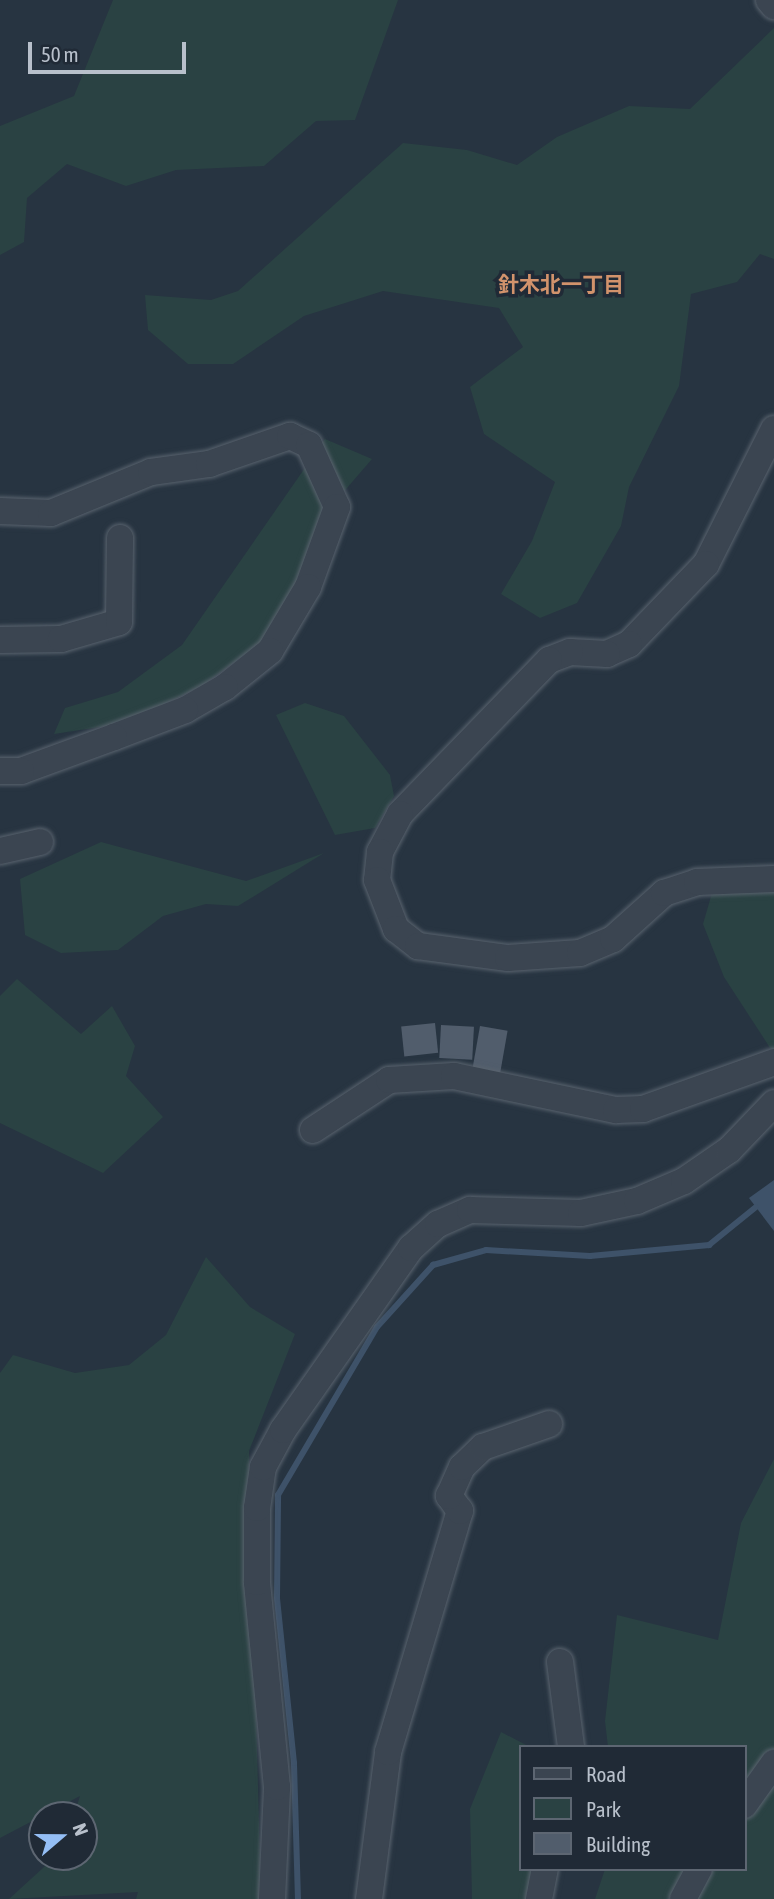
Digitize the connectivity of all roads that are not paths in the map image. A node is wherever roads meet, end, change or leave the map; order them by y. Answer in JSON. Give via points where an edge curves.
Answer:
{"nodes":[{"id":1,"x":769,"y":0,"type":"edge"},
{"id":2,"x":774,"y":6,"type":"edge"},
{"id":3,"x":774,"y":429,"type":"edge"},
{"id":4,"x":0,"y":511,"type":"edge"},
{"id":5,"x":120,"y":538,"type":"dead end"},
{"id":6,"x":0,"y":640,"type":"edge"},
{"id":7,"x":0,"y":771,"type":"edge"},
{"id":8,"x":40,"y":842,"type":"dead end"},
{"id":9,"x":0,"y":851,"type":"edge"},
{"id":10,"x":774,"y":879,"type":"edge"},
{"id":11,"x":774,"y":1062,"type":"edge"},
{"id":12,"x":774,"y":1103,"type":"edge"},
{"id":13,"x":313,"y":1130,"type":"dead end"},
{"id":14,"x":549,"y":1424,"type":"dead end"},
{"id":15,"x":560,"y":1662,"type":"dead end"},
{"id":16,"x":570,"y":1745,"type":"edge"},
{"id":17,"x":774,"y":1763,"type":"edge"},
{"id":18,"x":746,"y":1802,"type":"edge"},
{"id":19,"x":545,"y":1871,"type":"edge"},
{"id":20,"x":698,"y":1871,"type":"edge"},
{"id":21,"x":272,"y":1899,"type":"edge"},
{"id":22,"x":369,"y":1899,"type":"edge"},
{"id":23,"x":538,"y":1899,"type":"edge"},
{"id":24,"x":683,"y":1899,"type":"edge"}],
"edges":[{"from":1,"to":2,"type":"street"},
{"from":3,"to":10,"type":"street","via":[[706,564],[629,644],[607,654],[570,652],[549,660],[400,814],[380,852],[377,880],[396,929],[418,946],[508,958],[580,953],[613,939],[664,893],[696,882]]},
{"from":4,"to":7,"type":"street","via":[[51,513],[151,472],[209,464],[290,436],[309,445],[337,507],[308,587],[270,651],[225,687],[149,724],[21,771]]},
{"from":5,"to":6,"type":"street","via":[[119,622],[61,639]]},
{"from":8,"to":9,"type":"street"},
{"from":11,"to":13,"type":"street","via":[[643,1109],[617,1110],[454,1076],[390,1080]]},
{"from":12,"to":21,"type":"street","via":[[729,1150],[684,1181],[637,1201],[581,1213],[470,1210],[438,1224],[411,1248],[283,1430],[263,1466],[257,1508],[257,1583],[277,1787]]},
{"from":14,"to":22,"type":"street","via":[[483,1447],[461,1467],[449,1496],[460,1511],[388,1752]]},
{"from":15,"to":16,"type":"street"},
{"from":17,"to":18,"type":"street"},
{"from":19,"to":23,"type":"street"},
{"from":20,"to":24,"type":"street"}]}
